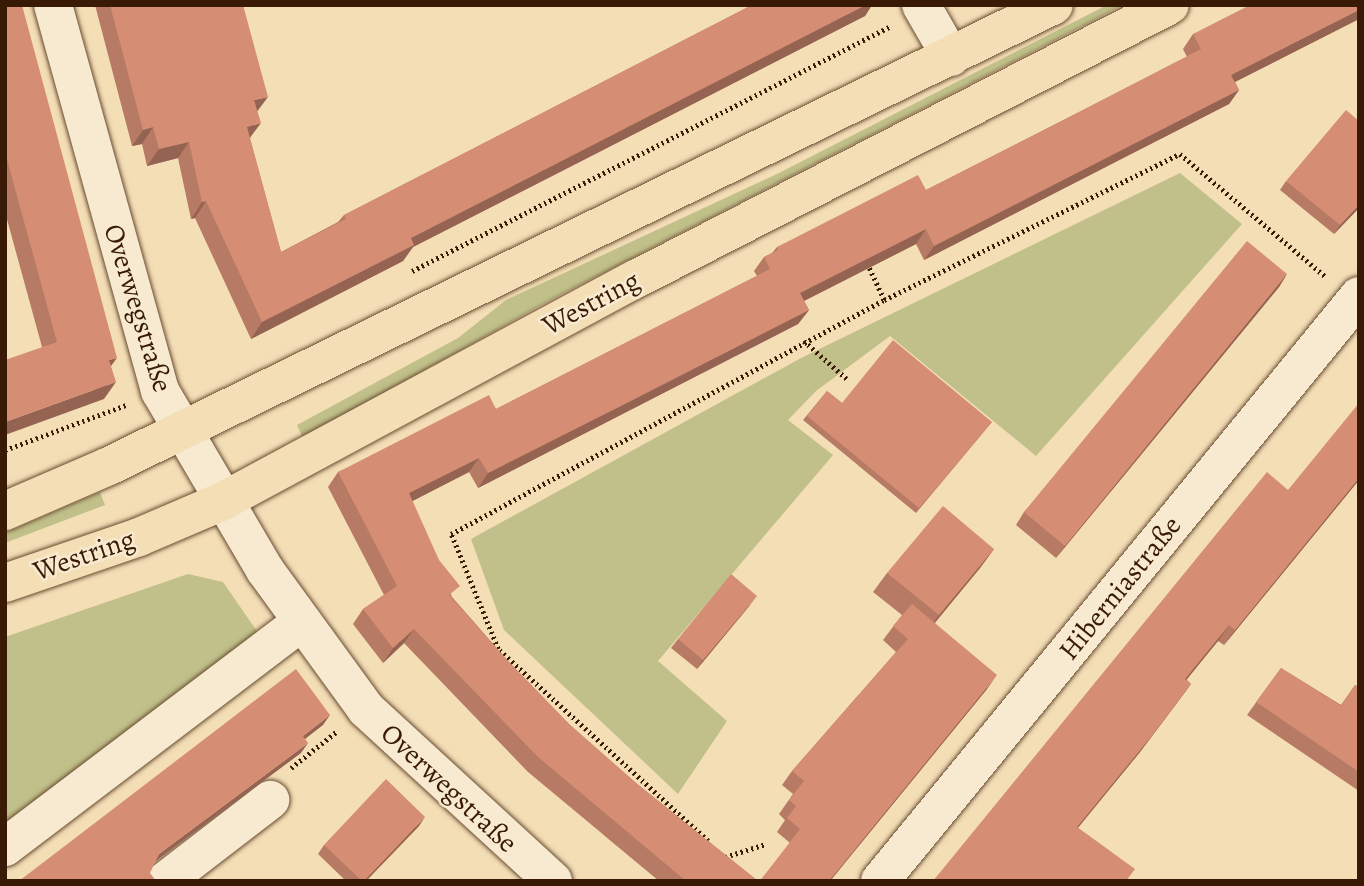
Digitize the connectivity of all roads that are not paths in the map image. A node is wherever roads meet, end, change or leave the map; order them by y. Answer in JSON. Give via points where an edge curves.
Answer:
{"nodes":[{"id":1,"x":53,"y":5,"type":"edge"},
{"id":2,"x":1054,"y":5,"type":"edge"},
{"id":3,"x":1170,"y":5,"type":"edge"},
{"id":4,"x":922,"y":7,"type":"edge"},
{"id":5,"x":951,"y":57,"type":"junction"},
{"id":6,"x":1357,"y":298,"type":"edge"},
{"id":7,"x":182,"y":430,"type":"junction"},
{"id":8,"x":223,"y":500,"type":"junction"},
{"id":9,"x":5,"y":511,"type":"edge"},
{"id":10,"x":5,"y":583,"type":"edge"},
{"id":11,"x":300,"y":623,"type":"junction"},
{"id":12,"x":270,"y":800,"type":"road end"},
{"id":13,"x":5,"y":847,"type":"edge"},
{"id":14,"x":165,"y":881,"type":"edge"},
{"id":15,"x":553,"y":881,"type":"edge"},
{"id":16,"x":880,"y":881,"type":"edge"}],
"edges":[{"from":1,"to":7,"type":"street","name":"Overwegstraße","via":[[160,391]]},
{"from":2,"to":5,"type":"main road"},
{"from":3,"to":8,"type":"main road","name":"Westring","via":[[634,280]]},
{"from":4,"to":5,"type":"street"},
{"from":5,"to":7,"type":"main road"},
{"from":6,"to":16,"type":"street","name":"Hiberniastraße"},
{"from":7,"to":8,"type":"street","name":"Overwegstraße"},
{"from":7,"to":9,"type":"main road"},
{"from":8,"to":10,"type":"main road","name":"Westring","via":[[139,537]]},
{"from":8,"to":11,"type":"street","name":"Overwegstraße"},
{"from":11,"to":13,"type":"street"},
{"from":11,"to":15,"type":"street","name":"Overwegstraße","via":[[366,709]]},
{"from":12,"to":14,"type":"street"}]}
